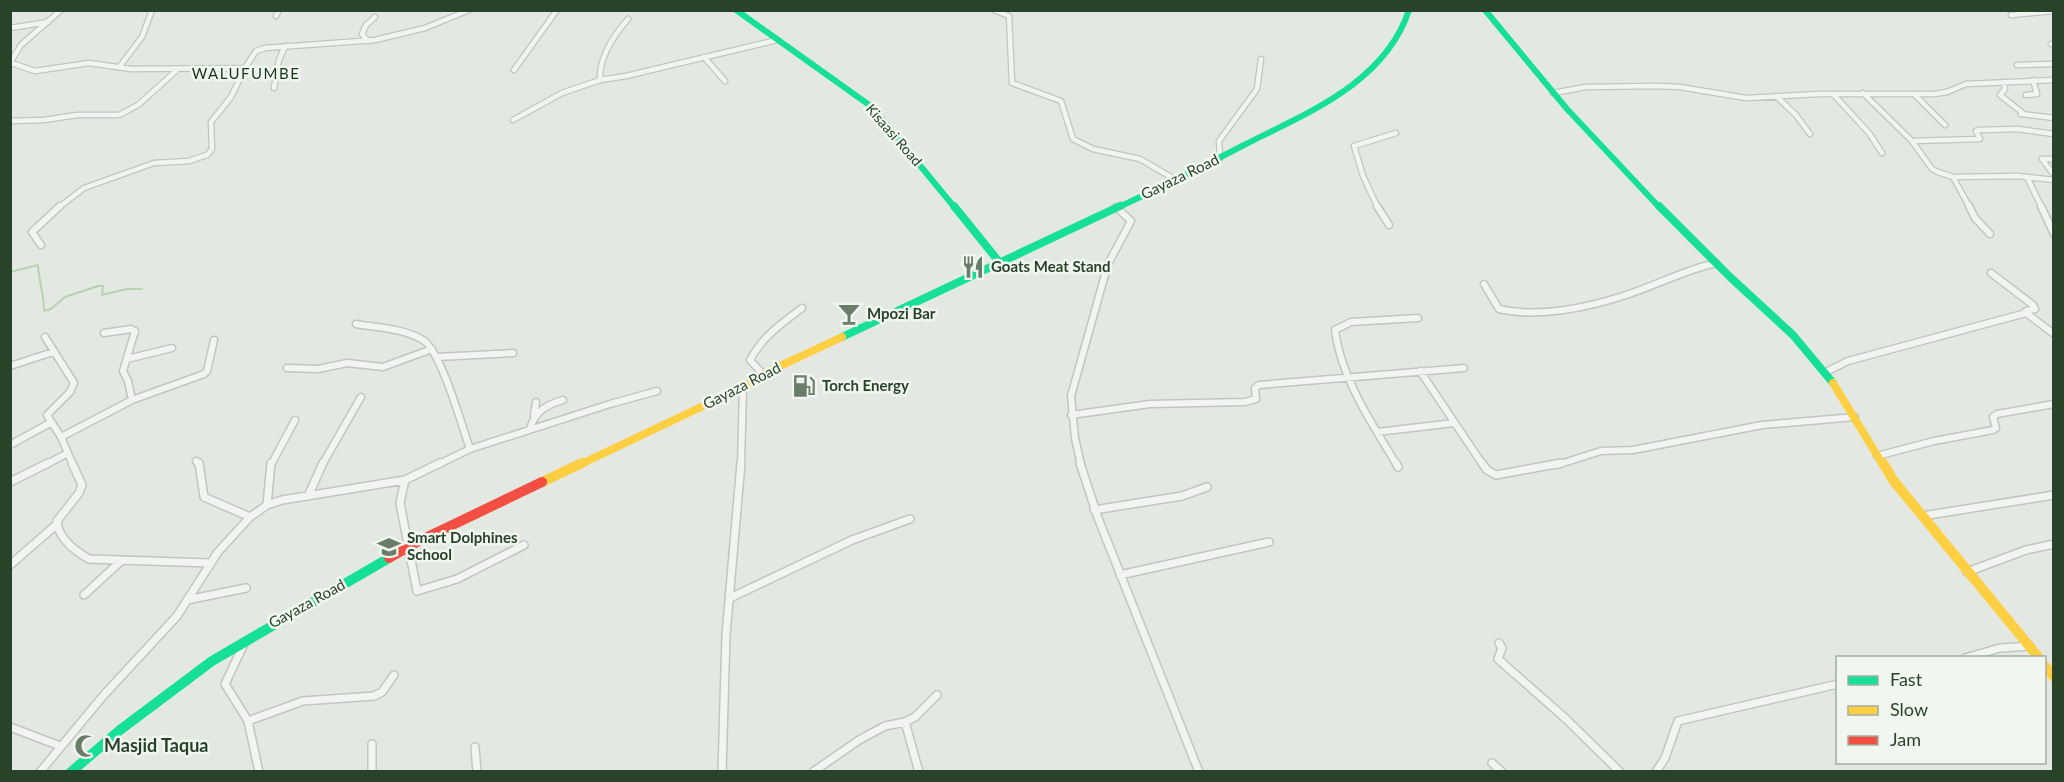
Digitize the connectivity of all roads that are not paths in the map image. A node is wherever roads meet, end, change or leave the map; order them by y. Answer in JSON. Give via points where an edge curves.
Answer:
{"nodes":[{"id":1,"x":62,"y":10,"type":"edge"},
{"id":2,"x":152,"y":10,"type":"edge"},
{"id":3,"x":279,"y":10,"type":"edge"},
{"id":4,"x":469,"y":10,"type":"edge"},
{"id":5,"x":557,"y":10,"type":"edge"},
{"id":6,"x":736,"y":10,"type":"edge"},
{"id":7,"x":994,"y":10,"type":"edge"},
{"id":8,"x":1409,"y":10,"type":"edge"},
{"id":9,"x":1485,"y":10,"type":"edge"},
{"id":10,"x":1000,"y":11,"type":"edge"},
{"id":11,"x":2054,"y":11,"type":"edge"},
{"id":12,"x":2011,"y":15,"type":"dead end"},
{"id":13,"x":276,"y":16,"type":"dead end"},
{"id":14,"x":375,"y":17,"type":"dead end"},
{"id":15,"x":628,"y":19,"type":"dead end"},
{"id":16,"x":49,"y":22,"type":"junction"},
{"id":17,"x":10,"y":28,"type":"edge"},
{"id":18,"x":777,"y":40,"type":"junction"},
{"id":19,"x":368,"y":41,"type":"junction"},
{"id":20,"x":285,"y":46,"type":"junction"},
{"id":21,"x":704,"y":57,"type":"junction"},
{"id":22,"x":1261,"y":59,"type":"dead end"},
{"id":23,"x":11,"y":63,"type":"edge"},
{"id":24,"x":2017,"y":64,"type":"dead end"},
{"id":25,"x":2054,"y":64,"type":"edge"},
{"id":26,"x":120,"y":66,"type":"junction"},
{"id":27,"x":244,"y":68,"type":"junction"},
{"id":28,"x":177,"y":70,"type":"junction"},
{"id":29,"x":514,"y":70,"type":"dead end"},
{"id":30,"x":600,"y":80,"type":"junction"},
{"id":31,"x":2053,"y":80,"type":"edge"},
{"id":32,"x":725,"y":81,"type":"dead end"},
{"id":33,"x":2033,"y":81,"type":"junction"},
{"id":34,"x":2004,"y":82,"type":"junction"},
{"id":35,"x":274,"y":88,"type":"dead end"},
{"id":36,"x":1552,"y":93,"type":"junction"},
{"id":37,"x":1863,"y":93,"type":"junction"},
{"id":38,"x":1833,"y":94,"type":"junction"},
{"id":39,"x":1914,"y":94,"type":"junction"},
{"id":40,"x":2026,"y":95,"type":"dead end"},
{"id":41,"x":1776,"y":96,"type":"junction"},
{"id":42,"x":2017,"y":113,"type":"dead end"},
{"id":43,"x":2024,"y":114,"type":"junction"},
{"id":44,"x":2054,"y":118,"type":"edge"},
{"id":45,"x":513,"y":120,"type":"dead end"},
{"id":46,"x":10,"y":121,"type":"edge"},
{"id":47,"x":1945,"y":125,"type":"dead end"},
{"id":48,"x":1396,"y":134,"type":"dead end"},
{"id":49,"x":1810,"y":134,"type":"dead end"},
{"id":50,"x":2054,"y":134,"type":"edge"},
{"id":51,"x":1912,"y":141,"type":"junction"},
{"id":52,"x":1882,"y":153,"type":"dead end"},
{"id":53,"x":1220,"y":158,"type":"junction"},
{"id":54,"x":2054,"y":159,"type":"edge"},
{"id":55,"x":1953,"y":177,"type":"junction"},
{"id":56,"x":2027,"y":177,"type":"junction"},
{"id":57,"x":2053,"y":179,"type":"edge"},
{"id":58,"x":1176,"y":180,"type":"junction"},
{"id":59,"x":1116,"y":207,"type":"junction"},
{"id":60,"x":1389,"y":225,"type":"dead end"},
{"id":61,"x":1990,"y":234,"type":"dead end"},
{"id":62,"x":2054,"y":234,"type":"edge"},
{"id":63,"x":40,"y":245,"type":"dead end"},
{"id":64,"x":1000,"y":263,"type":"junction"},
{"id":65,"x":1716,"y":263,"type":"junction"},
{"id":66,"x":1991,"y":273,"type":"dead end"},
{"id":67,"x":1484,"y":284,"type":"dead end"},
{"id":68,"x":802,"y":308,"type":"dead end"},
{"id":69,"x":2026,"y":313,"type":"junction"},
{"id":70,"x":1418,"y":318,"type":"dead end"},
{"id":71,"x":356,"y":324,"type":"dead end"},
{"id":72,"x":104,"y":333,"type":"dead end"},
{"id":73,"x":2054,"y":334,"type":"edge"},
{"id":74,"x":45,"y":337,"type":"dead end"},
{"id":75,"x":214,"y":340,"type":"dead end"},
{"id":76,"x":172,"y":348,"type":"dead end"},
{"id":77,"x":432,"y":349,"type":"junction"},
{"id":78,"x":53,"y":352,"type":"junction"},
{"id":79,"x":513,"y":352,"type":"dead end"},
{"id":80,"x":437,"y":357,"type":"junction"},
{"id":81,"x":127,"y":359,"type":"junction"},
{"id":82,"x":10,"y":366,"type":"edge"},
{"id":83,"x":288,"y":368,"type":"dead end"},
{"id":84,"x":1464,"y":368,"type":"dead end"},
{"id":85,"x":1420,"y":371,"type":"junction"},
{"id":86,"x":1826,"y":372,"type":"junction"},
{"id":87,"x":763,"y":374,"type":"junction"},
{"id":88,"x":1351,"y":378,"type":"junction"},
{"id":89,"x":743,"y":387,"type":"junction"},
{"id":90,"x":657,"y":391,"type":"dead end"},
{"id":91,"x":361,"y":397,"type":"dead end"},
{"id":92,"x":132,"y":400,"type":"junction"},
{"id":93,"x":563,"y":400,"type":"dead end"},
{"id":94,"x":536,"y":402,"type":"dead end"},
{"id":95,"x":2054,"y":404,"type":"edge"},
{"id":96,"x":1071,"y":415,"type":"junction"},
{"id":97,"x":534,"y":416,"type":"junction"},
{"id":98,"x":1855,"y":417,"type":"junction"},
{"id":99,"x":295,"y":420,"type":"dead end"},
{"id":100,"x":50,"y":423,"type":"junction"},
{"id":101,"x":1454,"y":423,"type":"junction"},
{"id":102,"x":530,"y":429,"type":"junction"},
{"id":103,"x":1377,"y":432,"type":"junction"},
{"id":104,"x":61,"y":437,"type":"junction"},
{"id":105,"x":10,"y":445,"type":"edge"},
{"id":106,"x":470,"y":449,"type":"junction"},
{"id":107,"x":68,"y":453,"type":"junction"},
{"id":108,"x":1877,"y":456,"type":"junction"},
{"id":109,"x":196,"y":461,"type":"dead end"},
{"id":110,"x":1398,"y":467,"type":"dead end"},
{"id":111,"x":405,"y":480,"type":"junction"},
{"id":112,"x":10,"y":482,"type":"edge"},
{"id":113,"x":1207,"y":487,"type":"dead end"},
{"id":114,"x":2054,"y":495,"type":"edge"},
{"id":115,"x":308,"y":496,"type":"junction"},
{"id":116,"x":267,"y":505,"type":"junction"},
{"id":117,"x":1094,"y":510,"type":"junction"},
{"id":118,"x":1922,"y":516,"type":"junction"},
{"id":119,"x":250,"y":517,"type":"junction"},
{"id":120,"x":910,"y":519,"type":"dead end"},
{"id":121,"x":56,"y":525,"type":"junction"},
{"id":122,"x":1269,"y":542,"type":"dead end"},
{"id":123,"x":2054,"y":544,"type":"edge"},
{"id":124,"x":524,"y":545,"type":"dead end"},
{"id":125,"x":410,"y":546,"type":"junction"},
{"id":126,"x":122,"y":560,"type":"junction"},
{"id":127,"x":210,"y":563,"type":"junction"},
{"id":128,"x":10,"y":565,"type":"edge"},
{"id":129,"x":1967,"y":572,"type":"junction"},
{"id":130,"x":1120,"y":574,"type":"junction"},
{"id":131,"x":246,"y":588,"type":"dead end"},
{"id":132,"x":84,"y":596,"type":"dead end"},
{"id":133,"x":730,"y":598,"type":"junction"},
{"id":134,"x":187,"y":600,"type":"junction"},
{"id":135,"x":247,"y":638,"type":"junction"},
{"id":136,"x":1499,"y":643,"type":"dead end"},
{"id":137,"x":2031,"y":646,"type":"junction"},
{"id":138,"x":1969,"y":656,"type":"edge"},
{"id":139,"x":2038,"y":656,"type":"edge"},
{"id":140,"x":394,"y":675,"type":"dead end"},
{"id":141,"x":1836,"y":684,"type":"edge"},
{"id":142,"x":937,"y":694,"type":"dead end"},
{"id":143,"x":248,"y":721,"type":"junction"},
{"id":144,"x":905,"y":722,"type":"junction"},
{"id":145,"x":10,"y":726,"type":"edge"},
{"id":146,"x":372,"y":744,"type":"dead end"},
{"id":147,"x":60,"y":746,"type":"junction"},
{"id":148,"x":476,"y":747,"type":"dead end"},
{"id":149,"x":1492,"y":763,"type":"dead end"},
{"id":150,"x":40,"y":771,"type":"edge"},
{"id":151,"x":70,"y":771,"type":"edge"},
{"id":152,"x":259,"y":771,"type":"edge"},
{"id":153,"x":372,"y":771,"type":"edge"},
{"id":154,"x":477,"y":771,"type":"edge"},
{"id":155,"x":722,"y":771,"type":"edge"},
{"id":156,"x":813,"y":771,"type":"edge"},
{"id":157,"x":919,"y":771,"type":"edge"},
{"id":158,"x":1199,"y":771,"type":"edge"},
{"id":159,"x":1502,"y":771,"type":"edge"},
{"id":160,"x":1620,"y":771,"type":"edge"},
{"id":161,"x":1656,"y":771,"type":"edge"}],
"edges":[{"from":1,"to":16,"type":"street"},
{"from":2,"to":26,"type":"street","via":[[142,37]]},
{"from":3,"to":13,"type":"street"},
{"from":4,"to":19,"type":"street","via":[[425,28]]},
{"from":5,"to":29,"type":"street"},
{"from":6,"to":18,"type":"main road","name":"Kisaasi Road"},
{"from":7,"to":10,"type":"street"},
{"from":8,"to":53,"type":"main road","name":"Gayaza Road","via":[[1403,28],[1364,76],[1330,102]]},
{"from":9,"to":36,"type":"main road"},
{"from":10,"to":58,"type":"street","via":[[1009,16],[1012,83],[1061,101],[1071,136],[1078,142],[1140,159]]},
{"from":11,"to":12,"type":"street"},
{"from":14,"to":19,"type":"street","via":[[363,30]]},
{"from":15,"to":30,"type":"street","via":[[616,32],[600,70]]},
{"from":16,"to":17,"type":"street"},
{"from":16,"to":23,"type":"street","via":[[21,45]]},
{"from":18,"to":21,"type":"street"},
{"from":18,"to":64,"type":"main road","name":"Kisaasi Road","via":[[872,106]]},
{"from":19,"to":20,"type":"street"},
{"from":20,"to":27,"type":"street","via":[[259,49]]},
{"from":20,"to":35,"type":"street"},
{"from":21,"to":30,"type":"street"},
{"from":21,"to":32,"type":"street"},
{"from":22,"to":53,"type":"street","via":[[1257,89],[1219,141]]},
{"from":23,"to":26,"type":"street","via":[[35,71],[79,63]]},
{"from":24,"to":25,"type":"street"},
{"from":26,"to":28,"type":"street"},
{"from":27,"to":28,"type":"street"},
{"from":27,"to":63,"type":"street","via":[[231,97],[211,122],[212,148],[207,155],[189,161],[154,163],[79,191],[32,232]]},
{"from":28,"to":46,"type":"street","via":[[138,105],[119,115]]},
{"from":30,"to":45,"type":"street","via":[[562,93]]},
{"from":31,"to":33,"type":"street"},
{"from":33,"to":34,"type":"street"},
{"from":33,"to":40,"type":"street","via":[[2037,94]]},
{"from":34,"to":39,"type":"street","via":[[1966,84],[1942,93]]},
{"from":34,"to":43,"type":"street","via":[[2005,89],[2000,95]]},
{"from":36,"to":41,"type":"street","via":[[1586,87],[1657,86],[1736,97]]},
{"from":36,"to":65,"type":"main road","via":[[1615,163]]},
{"from":37,"to":38,"type":"street"},
{"from":37,"to":39,"type":"street"},
{"from":37,"to":51,"type":"street"},
{"from":38,"to":41,"type":"street"},
{"from":38,"to":52,"type":"street"},
{"from":39,"to":47,"type":"street"},
{"from":41,"to":49,"type":"street"},
{"from":42,"to":43,"type":"street"},
{"from":43,"to":44,"type":"street"},
{"from":48,"to":60,"type":"street","via":[[1354,146],[1379,213]]},
{"from":50,"to":51,"type":"street","via":[[1978,129],[1980,139]]},
{"from":51,"to":55,"type":"street","via":[[1932,169]]},
{"from":53,"to":58,"type":"main road","name":"Gayaza Road"},
{"from":54,"to":57,"type":"street","via":[[2041,160]]},
{"from":55,"to":56,"type":"street"},
{"from":55,"to":61,"type":"street","via":[[1975,218]]},
{"from":56,"to":57,"type":"street"},
{"from":56,"to":62,"type":"street"},
{"from":58,"to":59,"type":"main road","name":"Gayaza Road"},
{"from":59,"to":64,"type":"main road","name":"Gayaza Road"},
{"from":59,"to":96,"type":"street","via":[[1131,220],[1105,273],[1071,396]]},
{"from":64,"to":87,"type":"main road","name":"Gayaza Road"},
{"from":65,"to":67,"type":"street","via":[[1623,296],[1562,309],[1503,311]]},
{"from":65,"to":86,"type":"main road"},
{"from":66,"to":69,"type":"street","via":[[2035,309]]},
{"from":68,"to":87,"type":"street","via":[[753,353],[750,360]]},
{"from":69,"to":73,"type":"street"},
{"from":69,"to":86,"type":"street","via":[[1848,361]]},
{"from":70,"to":88,"type":"street","via":[[1351,322],[1335,330]]},
{"from":71,"to":77,"type":"street","via":[[417,336]]},
{"from":72,"to":81,"type":"street","via":[[134,330]]},
{"from":74,"to":78,"type":"street"},
{"from":75,"to":92,"type":"street","via":[[206,372]]},
{"from":76,"to":81,"type":"street"},
{"from":77,"to":80,"type":"street"},
{"from":77,"to":83,"type":"street","via":[[383,367],[347,363],[318,369]]},
{"from":78,"to":82,"type":"street"},
{"from":78,"to":100,"type":"street","via":[[74,385],[47,413]]},
{"from":79,"to":80,"type":"street"},
{"from":80,"to":106,"type":"street"},
{"from":81,"to":92,"type":"street","via":[[123,371]]},
{"from":84,"to":85,"type":"street"},
{"from":85,"to":88,"type":"street"},
{"from":85,"to":101,"type":"street"},
{"from":86,"to":98,"type":"main road"},
{"from":87,"to":89,"type":"main road","name":"Gayaza Road"},
{"from":88,"to":96,"type":"street","via":[[1256,385],[1256,399],[1245,402],[1140,404]]},
{"from":88,"to":103,"type":"street"},
{"from":89,"to":125,"type":"main road","name":"Gayaza Road"},
{"from":89,"to":133,"type":"street","via":[[741,487]]},
{"from":90,"to":102,"type":"street"},
{"from":91,"to":115,"type":"street"},
{"from":92,"to":104,"type":"street"},
{"from":93,"to":97,"type":"street","via":[[544,405]]},
{"from":94,"to":97,"type":"street"},
{"from":95,"to":108,"type":"street","via":[[1997,414],[1993,417],[1993,430]]},
{"from":96,"to":117,"type":"street","via":[[1077,458]]},
{"from":97,"to":102,"type":"street"},
{"from":98,"to":101,"type":"street","via":[[1762,425],[1633,450],[1601,451],[1552,466],[1496,475],[1487,470]]},
{"from":98,"to":108,"type":"main road"},
{"from":99,"to":116,"type":"street","via":[[271,463]]},
{"from":100,"to":104,"type":"street"},
{"from":100,"to":105,"type":"street"},
{"from":101,"to":103,"type":"street"},
{"from":102,"to":106,"type":"street"},
{"from":103,"to":110,"type":"street"},
{"from":104,"to":107,"type":"street"},
{"from":106,"to":111,"type":"street"},
{"from":107,"to":112,"type":"street"},
{"from":107,"to":121,"type":"street","via":[[81,489]]},
{"from":108,"to":118,"type":"main road"},
{"from":109,"to":119,"type":"street","via":[[204,497]]},
{"from":111,"to":115,"type":"street"},
{"from":111,"to":125,"type":"street","via":[[400,503]]},
{"from":113,"to":117,"type":"street","via":[[1182,496]]},
{"from":114,"to":118,"type":"street"},
{"from":115,"to":116,"type":"street"},
{"from":116,"to":119,"type":"street"},
{"from":117,"to":130,"type":"street"},
{"from":118,"to":129,"type":"main road"},
{"from":119,"to":127,"type":"street"},
{"from":120,"to":133,"type":"street","via":[[852,540]]},
{"from":121,"to":126,"type":"street","via":[[84,557]]},
{"from":121,"to":128,"type":"street"},
{"from":122,"to":130,"type":"street"},
{"from":123,"to":129,"type":"street"},
{"from":124,"to":125,"type":"street","via":[[457,579],[419,591]]},
{"from":125,"to":135,"type":"main road","name":"Gayaza Road"},
{"from":126,"to":127,"type":"street"},
{"from":126,"to":132,"type":"street"},
{"from":127,"to":134,"type":"street"},
{"from":129,"to":137,"type":"main road"},
{"from":130,"to":158,"type":"street"},
{"from":131,"to":134,"type":"street"},
{"from":133,"to":155,"type":"street"},
{"from":134,"to":147,"type":"street"},
{"from":135,"to":143,"type":"street","via":[[225,684]]},
{"from":135,"to":151,"type":"main road","name":"Gayaza Road","via":[[171,691]]},
{"from":136,"to":160,"type":"street","via":[[1502,648],[1498,659]]},
{"from":137,"to":138,"type":"street"},
{"from":137,"to":139,"type":"main road"},
{"from":140,"to":143,"type":"street","via":[[382,692],[374,696],[303,701]]},
{"from":141,"to":161,"type":"street","via":[[1678,721],[1665,758]]},
{"from":142,"to":144,"type":"street"},
{"from":143,"to":152,"type":"street"},
{"from":144,"to":156,"type":"street","via":[[885,726]]},
{"from":144,"to":157,"type":"street"},
{"from":145,"to":147,"type":"street"},
{"from":146,"to":153,"type":"street"},
{"from":147,"to":150,"type":"street"},
{"from":148,"to":154,"type":"street"},
{"from":149,"to":159,"type":"street"}]}
